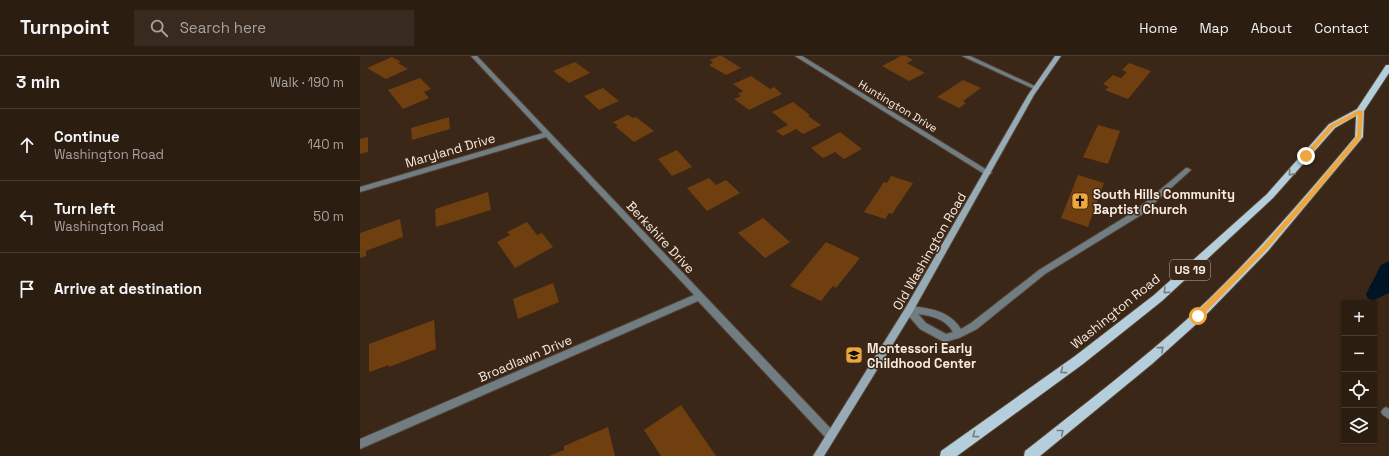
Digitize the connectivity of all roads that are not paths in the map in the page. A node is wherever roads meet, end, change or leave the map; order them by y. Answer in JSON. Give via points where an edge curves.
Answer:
{"nodes":[{"id":1,"x":474,"y":56,"type":"edge"},
{"id":2,"x":798,"y":56,"type":"edge"},
{"id":3,"x":965,"y":56,"type":"edge"},
{"id":4,"x":1058,"y":56,"type":"edge"},
{"id":5,"x":1389,"y":67,"type":"edge"},
{"id":6,"x":1036,"y":88,"type":"junction"},
{"id":7,"x":1360,"y":111,"type":"junction"},
{"id":8,"x":547,"y":134,"type":"junction"},
{"id":9,"x":1188,"y":170,"type":"dead end"},
{"id":10,"x":988,"y":173,"type":"junction"},
{"id":11,"x":360,"y":190,"type":"edge"},
{"id":12,"x":701,"y":296,"type":"junction"},
{"id":13,"x":909,"y":310,"type":"junction"},
{"id":14,"x":959,"y":334,"type":"junction"},
{"id":15,"x":830,"y":435,"type":"junction"},
{"id":16,"x":360,"y":444,"type":"edge"},
{"id":17,"x":818,"y":456,"type":"edge"},
{"id":18,"x":946,"y":456,"type":"edge"},
{"id":19,"x":1030,"y":456,"type":"edge"}],
"edges":[{"from":1,"to":8,"type":"street","name":"Berkshire Drive"},
{"from":2,"to":10,"type":"street","name":"Huntington Drive"},
{"from":3,"to":6,"type":"street"},
{"from":4,"to":6,"type":"street","name":"Old Washington Road"},
{"from":5,"to":7,"type":"main road","name":"Washington Road","number":"US 19"},
{"from":6,"to":10,"type":"street","name":"Old Washington Road"},
{"from":7,"to":18,"type":"main road","name":"Washington Road","number":"US 19","one_way":true,"via":[[1332,126],[1270,196],[1158,298],[1079,360]]},
{"from":19,"to":7,"type":"main road","number":"US 19","one_way":true,"via":[[1198,316],[1265,248],[1359,137]]},
{"from":8,"to":11,"type":"street","name":"Maryland Drive"},
{"from":8,"to":12,"type":"street","name":"Berkshire Drive"},
{"from":9,"to":14,"type":"street","via":[[1138,213],[1042,272],[974,326]]},
{"from":10,"to":13,"type":"street","name":"Old Washington Road"},
{"from":12,"to":15,"type":"street","name":"Berkshire Drive"},
{"from":12,"to":16,"type":"street","name":"Broadlawn Drive"},
{"from":13,"to":14,"type":"street","via":[[933,312],[953,323]]},
{"from":13,"to":14,"type":"street","via":[[924,326],[945,338]]},
{"from":13,"to":15,"type":"street","name":"Old Washington Road"},
{"from":15,"to":17,"type":"street","name":"Old Washington Road"}]}
